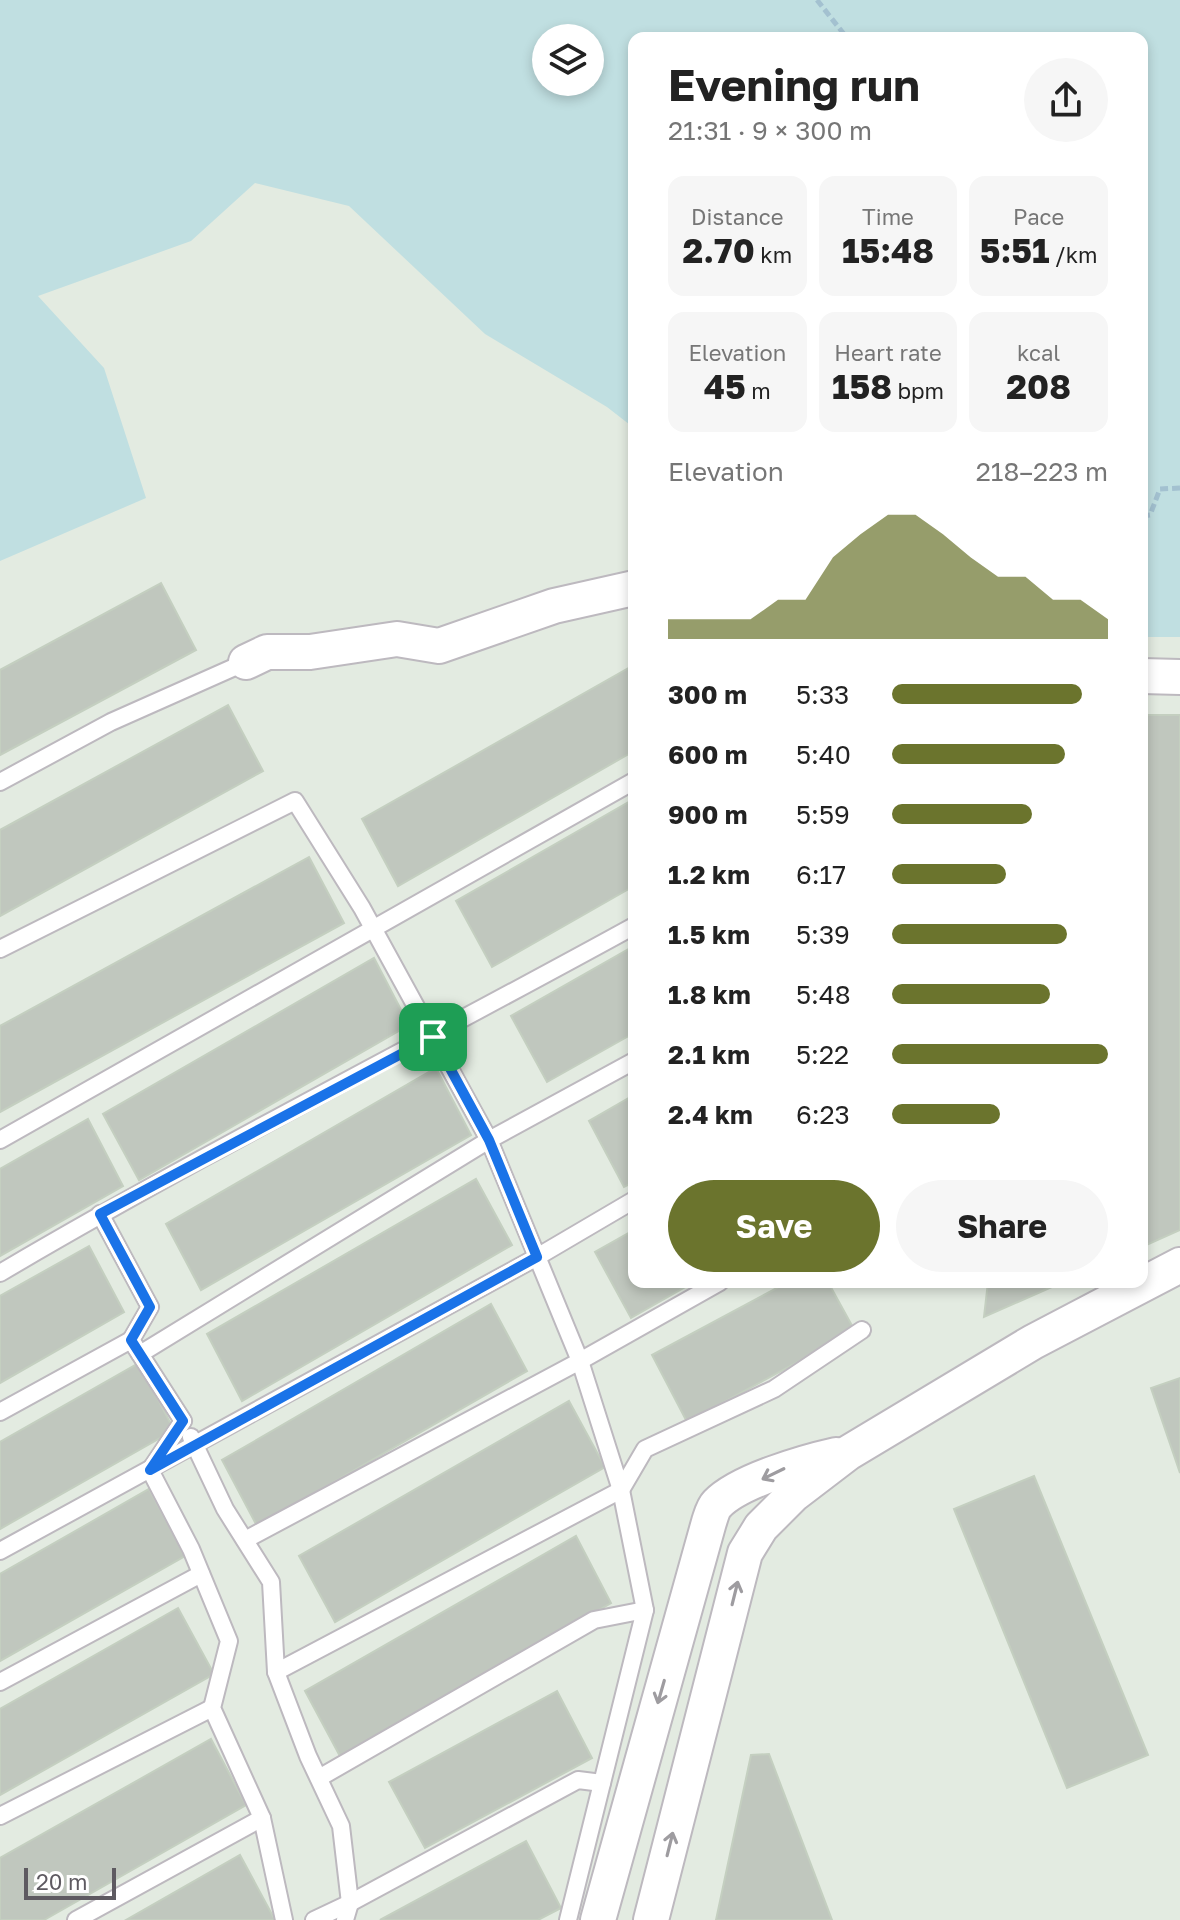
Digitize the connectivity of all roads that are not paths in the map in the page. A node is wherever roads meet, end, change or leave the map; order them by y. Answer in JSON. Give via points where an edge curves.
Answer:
{"nodes":[{"id":1,"x":628,"y":589,"type":"edge"},
{"id":2,"x":246,"y":662,"type":"joint"},
{"id":3,"x":1148,"y":676,"type":"edge"},
{"id":4,"x":1180,"y":677,"type":"edge"},
{"id":5,"x":0,"y":782,"type":"edge"},
{"id":6,"x":628,"y":784,"type":"edge"},
{"id":7,"x":373,"y":927,"type":"junction"},
{"id":8,"x":628,"y":929,"type":"edge"},
{"id":9,"x":0,"y":949,"type":"edge"},
{"id":10,"x":433,"y":1037,"type":"junction"},
{"id":11,"x":628,"y":1064,"type":"edge"},
{"id":12,"x":0,"y":1140,"type":"edge"},
{"id":13,"x":489,"y":1140,"type":"junction"},
{"id":14,"x":628,"y":1204,"type":"edge"},
{"id":15,"x":100,"y":1214,"type":"junction"},
{"id":16,"x":537,"y":1257,"type":"junction"},
{"id":17,"x":1180,"y":1265,"type":"edge"},
{"id":18,"x":0,"y":1273,"type":"edge"},
{"id":19,"x":1148,"y":1282,"type":"edge"},
{"id":20,"x":709,"y":1288,"type":"edge"},
{"id":21,"x":1136,"y":1288,"type":"edge"},
{"id":22,"x":862,"y":1330,"type":"dead end"},
{"id":23,"x":136,"y":1347,"type":"junction"},
{"id":24,"x":580,"y":1361,"type":"junction"},
{"id":25,"x":0,"y":1412,"type":"edge"},
{"id":26,"x":183,"y":1421,"type":"junction"},
{"id":27,"x":195,"y":1445,"type":"junction"},
{"id":28,"x":848,"y":1453,"type":"junction"},
{"id":29,"x":150,"y":1470,"type":"junction"},
{"id":30,"x":621,"y":1490,"type":"junction"},
{"id":31,"x":245,"y":1540,"type":"junction"},
{"id":32,"x":0,"y":1551,"type":"edge"},
{"id":33,"x":201,"y":1574,"type":"junction"},
{"id":34,"x":645,"y":1610,"type":"junction"},
{"id":35,"x":276,"y":1672,"type":"junction"},
{"id":36,"x":0,"y":1682,"type":"edge"},
{"id":37,"x":212,"y":1708,"type":"junction"},
{"id":38,"x":319,"y":1778,"type":"junction"},
{"id":39,"x":602,"y":1783,"type":"junction"},
{"id":40,"x":0,"y":1816,"type":"edge"},
{"id":41,"x":262,"y":1818,"type":"junction"},
{"id":42,"x":348,"y":1912,"type":"edge"},
{"id":43,"x":76,"y":1920,"type":"edge"},
{"id":44,"x":284,"y":1920,"type":"edge"},
{"id":45,"x":314,"y":1920,"type":"edge"},
{"id":46,"x":568,"y":1920,"type":"edge"},
{"id":47,"x":598,"y":1920,"type":"edge"},
{"id":48,"x":651,"y":1920,"type":"edge"}],
"edges":[{"from":1,"to":2,"type":"street","via":[[554,606],[439,646],[397,639],[310,652],[267,652]]},
{"from":2,"to":5,"type":"lane","via":[[111,722]]},
{"from":3,"to":4,"type":"street"},
{"from":6,"to":7,"type":"lane"},
{"from":7,"to":9,"type":"lane","via":[[295,801]]},
{"from":7,"to":10,"type":"lane"},
{"from":7,"to":12,"type":"lane"},
{"from":8,"to":10,"type":"lane"},
{"from":10,"to":13,"type":"lane"},
{"from":10,"to":15,"type":"lane"},
{"from":11,"to":13,"type":"lane"},
{"from":13,"to":16,"type":"lane"},
{"from":13,"to":23,"type":"lane"},
{"from":14,"to":16,"type":"lane"},
{"from":15,"to":18,"type":"lane"},
{"from":15,"to":23,"type":"lane","via":[[150,1307]]},
{"from":16,"to":24,"type":"lane"},
{"from":16,"to":27,"type":"lane"},
{"from":17,"to":19,"type":"street"},
{"from":20,"to":24,"type":"lane"},
{"from":21,"to":28,"type":"street","via":[[1033,1342]]},
{"from":22,"to":30,"type":"lane","via":[[774,1389],[645,1449]]},
{"from":23,"to":25,"type":"lane"},
{"from":23,"to":26,"type":"lane"},
{"from":24,"to":30,"type":"lane"},
{"from":24,"to":31,"type":"lane"},
{"from":26,"to":27,"type":"lane"},
{"from":26,"to":29,"type":"lane"},
{"from":27,"to":29,"type":"lane"},
{"from":27,"to":31,"type":"lane"},
{"from":28,"to":47,"type":"street","one_way":true,"via":[[790,1466],[716,1505]]},
{"from":48,"to":28,"type":"street","one_way":true,"via":[[745,1553],[761,1527],[793,1495]]},
{"from":29,"to":32,"type":"lane"},
{"from":29,"to":33,"type":"lane"},
{"from":30,"to":34,"type":"lane"},
{"from":30,"to":35,"type":"lane"},
{"from":31,"to":35,"type":"lane","via":[[271,1582]]},
{"from":33,"to":36,"type":"lane"},
{"from":33,"to":37,"type":"lane","via":[[229,1641]]},
{"from":34,"to":38,"type":"lane","via":[[594,1620]]},
{"from":34,"to":39,"type":"lane"},
{"from":35,"to":38,"type":"lane"},
{"from":37,"to":40,"type":"lane"},
{"from":37,"to":41,"type":"lane"},
{"from":38,"to":42,"type":"lane","via":[[341,1826]]},
{"from":39,"to":42,"type":"lane","via":[[578,1780]]},
{"from":39,"to":46,"type":"lane"},
{"from":41,"to":43,"type":"lane"},
{"from":41,"to":44,"type":"lane"},
{"from":42,"to":45,"type":"lane"}]}
